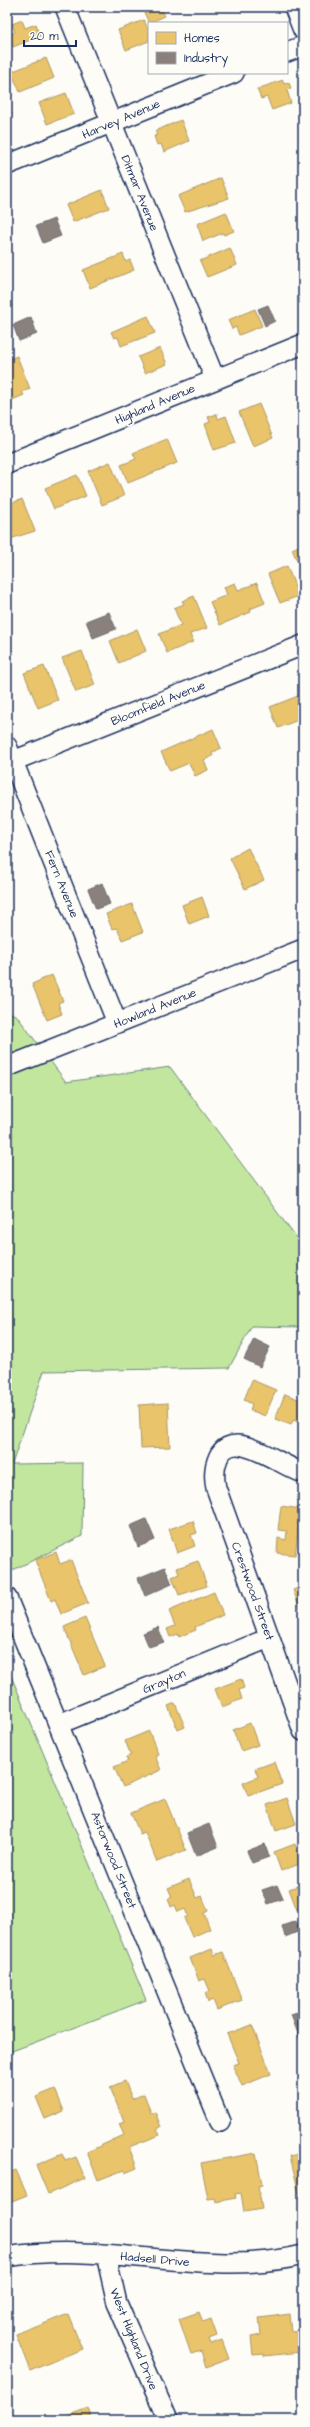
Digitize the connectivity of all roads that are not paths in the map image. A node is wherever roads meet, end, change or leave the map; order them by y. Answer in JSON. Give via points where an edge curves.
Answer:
{"nodes":[{"id":1,"x":65,"y":7,"type":"edge"},
{"id":2,"x":294,"y":7,"type":"edge"},
{"id":3,"x":303,"y":30,"type":"edge"},
{"id":4,"x":303,"y":46,"type":"edge"},
{"id":5,"x":288,"y":52,"type":"edge"},
{"id":6,"x":232,"y":74,"type":"edge"},
{"id":7,"x":112,"y":123,"type":"junction"},
{"id":8,"x":7,"y":165,"type":"edge"},
{"id":9,"x":303,"y":344,"type":"edge"},
{"id":10,"x":215,"y":379,"type":"junction"},
{"id":11,"x":7,"y":464,"type":"edge"},
{"id":12,"x":303,"y":645,"type":"edge"},
{"id":13,"x":10,"y":753,"type":"edge"},
{"id":14,"x":303,"y":949,"type":"edge"},
{"id":15,"x":117,"y":1023,"type":"junction"},
{"id":16,"x":7,"y":1066,"type":"edge"},
{"id":17,"x":303,"y":1473,"type":"edge"},
{"id":18,"x":7,"y":1598,"type":"edge"},
{"id":19,"x":270,"y":1638,"type":"junction"},
{"id":20,"x":59,"y":1724,"type":"junction"},
{"id":21,"x":303,"y":1731,"type":"edge"},
{"id":22,"x":220,"y":2122,"type":"dead end"},
{"id":23,"x":106,"y":2255,"type":"junction"},
{"id":24,"x":303,"y":2255,"type":"edge"},
{"id":25,"x":7,"y":2257,"type":"edge"},
{"id":26,"x":168,"y":2420,"type":"edge"}],
"edges":[{"from":1,"to":7,"type":"street","name":"Ditmar Avenue"},
{"from":2,"to":3,"type":"street"},
{"from":4,"to":5,"type":"street"},
{"from":6,"to":7,"type":"street","name":"Harvey Avenue"},
{"from":7,"to":8,"type":"street","name":"Harvey Avenue"},
{"from":7,"to":10,"type":"street","name":"Ditmar Avenue"},
{"from":9,"to":10,"type":"street","name":"Highland Avenue"},
{"from":10,"to":11,"type":"street","name":"Highland Avenue"},
{"from":12,"to":13,"type":"street","name":"Bloomfield Avenue"},
{"from":13,"to":15,"type":"street","name":"Fern Avenue"},
{"from":14,"to":15,"type":"street","name":"Howland Avenue"},
{"from":15,"to":16,"type":"street","name":"Howland Avenue"},
{"from":17,"to":19,"type":"street","name":"Crestwood Street","via":[[243,1446],[233,1446],[222,1451],[215,1464],[216,1488]]},
{"from":18,"to":20,"type":"street","name":"Astorwood Street"},
{"from":19,"to":20,"type":"street","name":"Grayton"},
{"from":19,"to":21,"type":"street","name":"Crestwood Street"},
{"from":20,"to":22,"type":"street","name":"Astorwood Street"},
{"from":23,"to":24,"type":"street","name":"Hadsell Drive","via":[[146,2256],[225,2265],[273,2261]]},
{"from":23,"to":25,"type":"street","name":"Hadsell Drive","via":[[56,2252]]},
{"from":23,"to":26,"type":"street","name":"West Highland Drive","via":[[117,2303]]}]}
